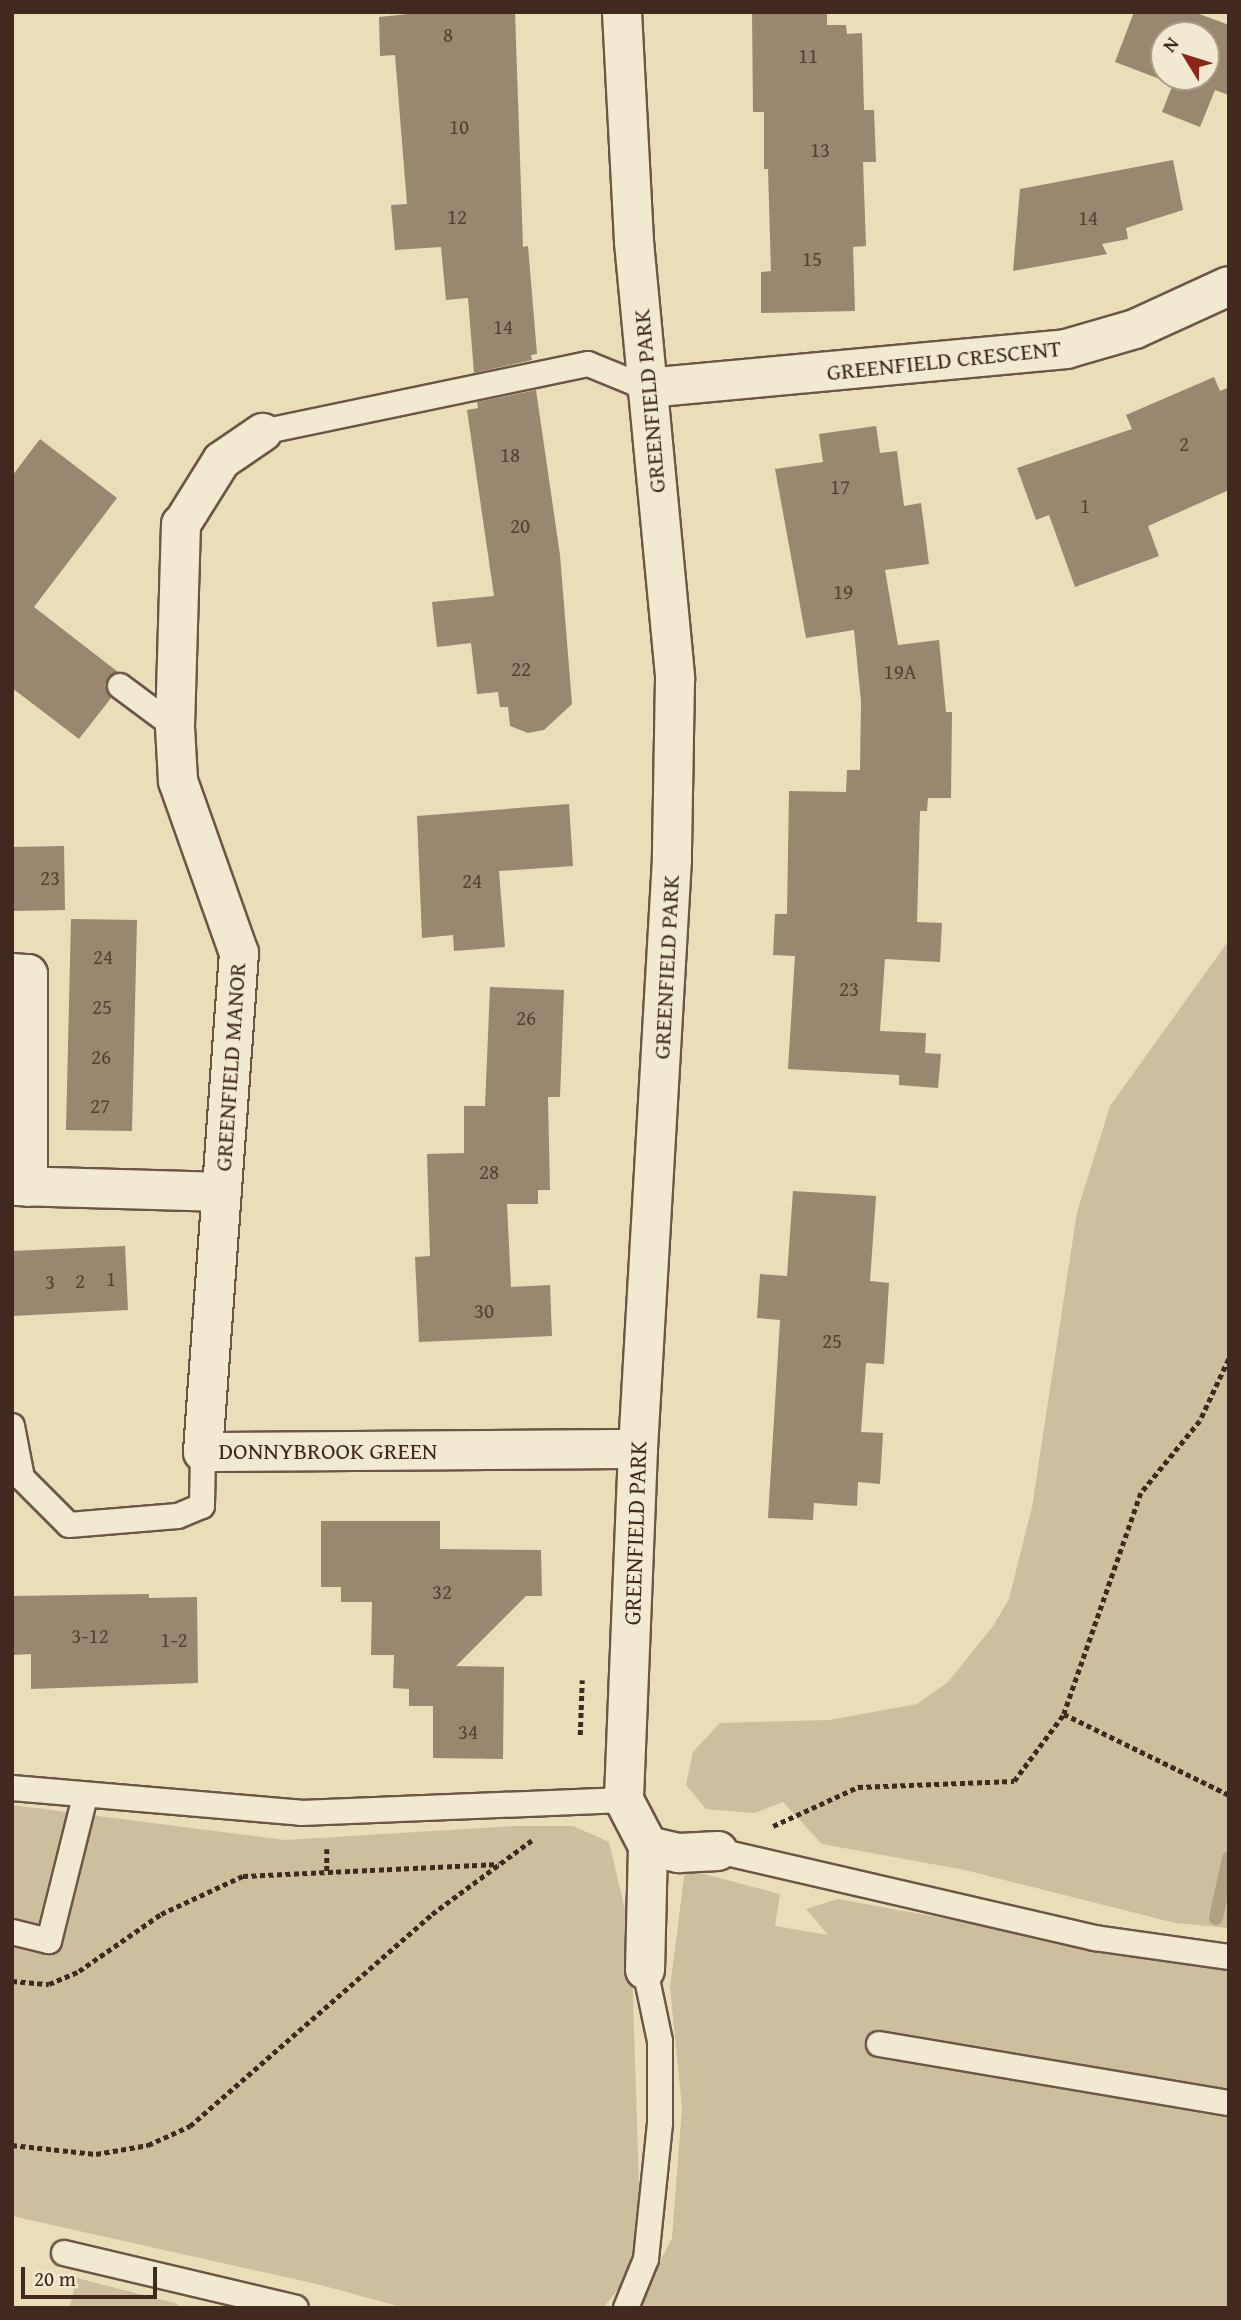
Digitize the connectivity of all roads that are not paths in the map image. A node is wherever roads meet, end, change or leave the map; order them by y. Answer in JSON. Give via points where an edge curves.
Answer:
{"nodes":[{"id":1,"x":622,"y":12,"type":"edge"},
{"id":2,"x":1229,"y":286,"type":"edge"},
{"id":3,"x":647,"y":388,"type":"junction"},
{"id":4,"x":262,"y":432,"type":"joint"},
{"id":5,"x":181,"y":524,"type":"joint"},
{"id":6,"x":120,"y":686,"type":"dead end"},
{"id":7,"x":175,"y":727,"type":"junction"},
{"id":8,"x":12,"y":973,"type":"edge"},
{"id":9,"x":20,"y":1186,"type":"edge"},
{"id":10,"x":222,"y":1192,"type":"junction"},
{"id":11,"x":12,"y":1426,"type":"edge"},
{"id":12,"x":638,"y":1449,"type":"junction"},
{"id":13,"x":202,"y":1452,"type":"junction"},
{"id":14,"x":12,"y":1787,"type":"edge"},
{"id":15,"x":85,"y":1797,"type":"junction"},
{"id":16,"x":624,"y":1800,"type":"junction"},
{"id":17,"x":648,"y":1846,"type":"junction"},
{"id":18,"x":718,"y":1851,"type":"joint"},
{"id":19,"x":12,"y":1933,"type":"edge"},
{"id":20,"x":1229,"y":1957,"type":"edge"},
{"id":21,"x":645,"y":1970,"type":"joint"},
{"id":22,"x":879,"y":2043,"type":"dead end"},
{"id":23,"x":1229,"y":2103,"type":"edge"},
{"id":24,"x":64,"y":2253,"type":"dead end"},
{"id":25,"x":296,"y":2308,"type":"edge"},
{"id":26,"x":626,"y":2308,"type":"edge"}],
"edges":[{"from":1,"to":3,"type":"street","name":"GREENFIELD PARK"},
{"from":2,"to":3,"type":"street","name":"GREENFIELD CRESCENT","via":[[1135,329],[1066,349]]},
{"from":3,"to":4,"type":"lane","via":[[589,365]]},
{"from":3,"to":12,"type":"street","name":"GREENFIELD PARK","via":[[675,679],[669,924]]},
{"from":4,"to":5,"type":"street","via":[[221,460]]},
{"from":5,"to":7,"type":"street","name":"GREENFIELD MANOR"},
{"from":6,"to":7,"type":"lane"},
{"from":7,"to":10,"type":"street","name":"GREENFIELD MANOR","via":[[178,781],[239,953]]},
{"from":8,"to":9,"type":"street","via":[[28,974]]},
{"from":9,"to":10,"type":"street"},
{"from":10,"to":13,"type":"street","name":"GREENFIELD MANOR"},
{"from":11,"to":13,"type":"lane","name":"DONNYBROOK GREEN","via":[[22,1478],[69,1525],[178,1516],[202,1506]]},
{"from":12,"to":13,"type":"street","name":"DONNYBROOK GREEN"},
{"from":12,"to":16,"type":"street","name":"GREENFIELD PARK"},
{"from":14,"to":15,"type":"lane"},
{"from":15,"to":16,"type":"lane","via":[[301,1814]]},
{"from":15,"to":19,"type":"lane","via":[[48,1941]]},
{"from":16,"to":17,"type":"street","name":"GREENFIELD PARK"},
{"from":17,"to":18,"type":"street","via":[[679,1853]]},
{"from":17,"to":21,"type":"street"},
{"from":18,"to":20,"type":"lane","via":[[1095,1938]]},
{"from":21,"to":26,"type":"lane","via":[[660,2041],[660,2123],[646,2259]]},
{"from":22,"to":23,"type":"lane"},
{"from":24,"to":25,"type":"lane"}]}
